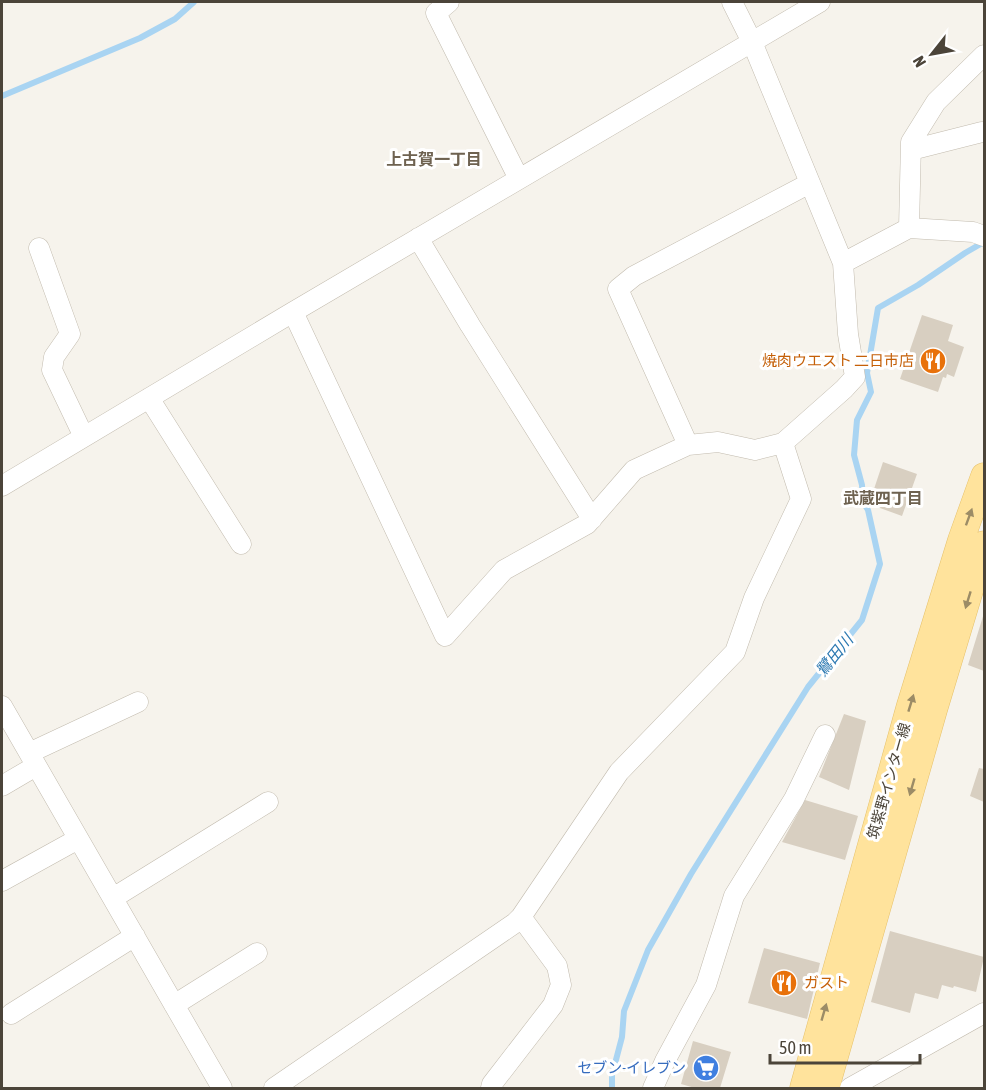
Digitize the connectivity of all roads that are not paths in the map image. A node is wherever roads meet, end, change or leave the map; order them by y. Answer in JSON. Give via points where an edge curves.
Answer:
{"nodes":[{"id":1,"x":449,"y":2,"type":"edge"},
{"id":2,"x":732,"y":2,"type":"edge"},
{"id":3,"x":820,"y":2,"type":"edge"},
{"id":4,"x":752,"y":42,"type":"junction"},
{"id":5,"x":984,"y":55,"type":"edge"},
{"id":6,"x":982,"y":132,"type":"dead end"},
{"id":7,"x":911,"y":150,"type":"junction"},
{"id":8,"x":519,"y":179,"type":"junction"},
{"id":9,"x":810,"y":183,"type":"junction"},
{"id":10,"x":909,"y":228,"type":"junction"},
{"id":11,"x":984,"y":236,"type":"edge"},
{"id":12,"x":418,"y":238,"type":"junction"},
{"id":13,"x":39,"y":248,"type":"dead end"},
{"id":14,"x":843,"y":263,"type":"junction"},
{"id":15,"x":293,"y":312,"type":"junction"},
{"id":16,"x":149,"y":398,"type":"junction"},
{"id":17,"x":84,"y":437,"type":"junction"},
{"id":18,"x":783,"y":443,"type":"junction"},
{"id":19,"x":688,"y":445,"type":"junction"},
{"id":20,"x":984,"y":476,"type":"edge"},
{"id":21,"x":2,"y":486,"type":"edge"},
{"id":22,"x":592,"y":519,"type":"junction"},
{"id":23,"x":241,"y":544,"type":"dead end"},
{"id":24,"x":984,"y":544,"type":"edge"},
{"id":25,"x":138,"y":702,"type":"dead end"},
{"id":26,"x":2,"y":706,"type":"edge"},
{"id":27,"x":825,"y":735,"type":"dead end"},
{"id":28,"x":33,"y":760,"type":"junction"},
{"id":29,"x":2,"y":786,"type":"edge"},
{"id":30,"x":268,"y":802,"type":"dead end"},
{"id":31,"x":78,"y":839,"type":"junction"},
{"id":32,"x":2,"y":881,"type":"edge"},
{"id":33,"x":112,"y":898,"type":"junction"},
{"id":34,"x":520,"y":917,"type":"junction"},
{"id":35,"x":135,"y":936,"type":"junction"},
{"id":36,"x":257,"y":954,"type":"dead end"},
{"id":37,"x":174,"y":1005,"type":"junction"},
{"id":38,"x":984,"y":1013,"type":"edge"},
{"id":39,"x":11,"y":1014,"type":"dead end"},
{"id":40,"x":222,"y":1089,"type":"edge"},
{"id":41,"x":274,"y":1089,"type":"edge"},
{"id":42,"x":491,"y":1089,"type":"edge"},
{"id":43,"x":653,"y":1089,"type":"edge"},
{"id":44,"x":803,"y":1089,"type":"edge"},
{"id":45,"x":826,"y":1089,"type":"edge"},
{"id":46,"x":850,"y":1089,"type":"edge"}],
"edges":[{"from":1,"to":8,"type":"street","via":[[436,13]]},
{"from":2,"to":4,"type":"street"},
{"from":3,"to":4,"type":"street"},
{"from":4,"to":8,"type":"street"},
{"from":4,"to":9,"type":"street"},
{"from":5,"to":7,"type":"street","via":[[936,102],[911,142]]},
{"from":6,"to":7,"type":"street"},
{"from":7,"to":10,"type":"street"},
{"from":8,"to":12,"type":"street"},
{"from":9,"to":14,"type":"street"},
{"from":9,"to":19,"type":"street","via":[[634,276],[618,289]]},
{"from":10,"to":11,"type":"street"},
{"from":10,"to":14,"type":"street"},
{"from":12,"to":15,"type":"street"},
{"from":12,"to":22,"type":"street"},
{"from":13,"to":17,"type":"street","via":[[70,334],[54,357],[52,370]]},
{"from":14,"to":18,"type":"street","via":[[855,376]]},
{"from":15,"to":16,"type":"street"},
{"from":15,"to":22,"type":"street","via":[[445,636],[504,570]]},
{"from":16,"to":17,"type":"street"},
{"from":16,"to":23,"type":"street"},
{"from":17,"to":21,"type":"street"},
{"from":18,"to":19,"type":"street","via":[[755,450],[718,442]]},
{"from":18,"to":34,"type":"street","via":[[801,499],[754,598],[735,652],[619,772]]},
{"from":19,"to":22,"type":"street","via":[[634,470]]},
{"from":44,"to":20,"type":"main road","name":"筑紫野インター線","one_way":true,"via":[[910,705]]},
{"from":24,"to":45,"type":"main road","name":"筑紫野インター線","one_way":true},
{"from":25,"to":28,"type":"street"},
{"from":26,"to":28,"type":"street"},
{"from":27,"to":43,"type":"street","via":[[794,799],[734,896],[706,985]]},
{"from":28,"to":29,"type":"street"},
{"from":28,"to":31,"type":"street"},
{"from":30,"to":33,"type":"street"},
{"from":31,"to":32,"type":"street"},
{"from":31,"to":33,"type":"street"},
{"from":33,"to":35,"type":"street"},
{"from":34,"to":41,"type":"street"},
{"from":34,"to":42,"type":"street","via":[[557,966],[561,986],[553,1005]]},
{"from":35,"to":37,"type":"street"},
{"from":35,"to":39,"type":"street"},
{"from":36,"to":37,"type":"street"},
{"from":37,"to":40,"type":"street"},
{"from":38,"to":46,"type":"street"}]}
